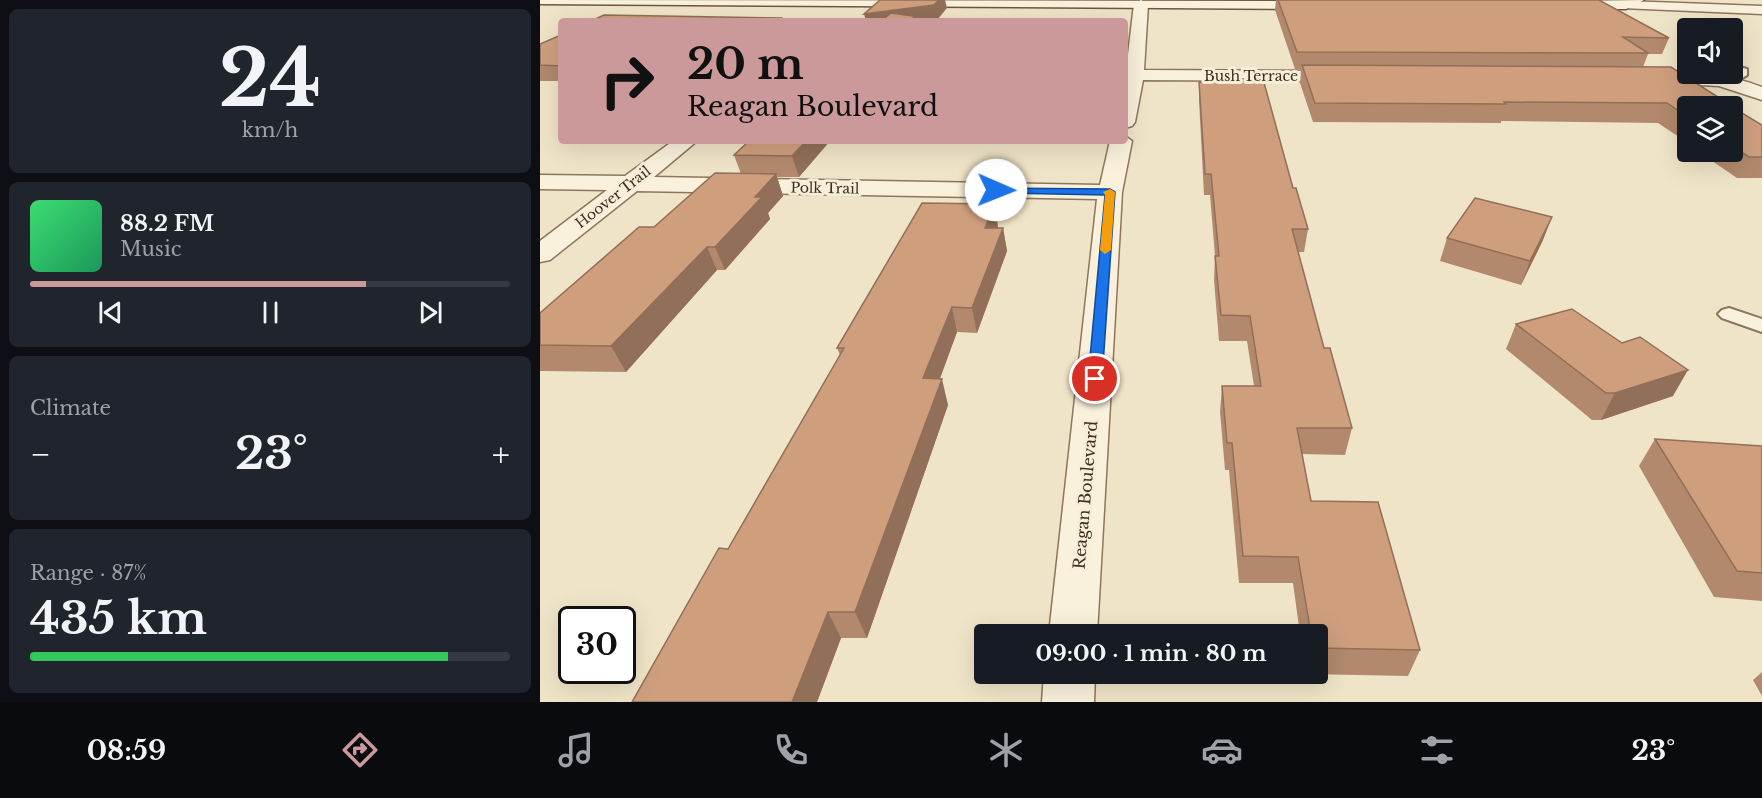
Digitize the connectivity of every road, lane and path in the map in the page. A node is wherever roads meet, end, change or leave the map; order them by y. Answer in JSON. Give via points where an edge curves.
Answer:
{"nodes":[{"id":1,"x":540,"y":0,"type":"edge"},
{"id":2,"x":564,"y":0,"type":"edge"},
{"id":3,"x":1632,"y":3,"type":"edge"},
{"id":4,"x":1141,"y":4,"type":"junction"},
{"id":5,"x":1329,"y":5,"type":"edge"},
{"id":6,"x":1549,"y":5,"type":"edge"},
{"id":7,"x":1762,"y":10,"type":"edge"},
{"id":8,"x":1135,"y":75,"type":"junction"},
{"id":9,"x":1359,"y":76,"type":"edge"},
{"id":10,"x":1630,"y":78,"type":"edge"},
{"id":11,"x":1762,"y":94,"type":"edge"},
{"id":12,"x":1128,"y":108,"type":"edge"},
{"id":13,"x":682,"y":144,"type":"edge"},
{"id":14,"x":1120,"y":144,"type":"edge"},
{"id":15,"x":540,"y":183,"type":"edge"},
{"id":16,"x":630,"y":184,"type":"junction"},
{"id":17,"x":1110,"y":192,"type":"junction"},
{"id":18,"x":540,"y":254,"type":"edge"},
{"id":19,"x":1729,"y":314,"type":"dead end"},
{"id":20,"x":1762,"y":326,"type":"edge"},
{"id":21,"x":1074,"y":624,"type":"edge"},
{"id":22,"x":1069,"y":684,"type":"edge"},
{"id":23,"x":1068,"y":702,"type":"edge"}],
"edges":[{"from":1,"to":2,"type":"street"},
{"from":2,"to":4,"type":"street"},
{"from":3,"to":6,"type":"street"},
{"from":3,"to":7,"type":"street"},
{"from":4,"to":5,"type":"street"},
{"from":4,"to":8,"type":"street"},
{"from":8,"to":9,"type":"street","name":"Bush Terrace"},
{"from":8,"to":12,"type":"street"},
{"from":10,"to":11,"type":"street","via":[[1735,77]]},
{"from":13,"to":16,"type":"street","name":"Hoover Trail"},
{"from":14,"to":17,"type":"street","name":"Reagan Boulevard"},
{"from":15,"to":16,"type":"street","name":"Polk Trail"},
{"from":16,"to":17,"type":"street","name":"Polk Trail"},
{"from":16,"to":18,"type":"street","name":"Hoover Trail"},
{"from":17,"to":21,"type":"street","name":"Reagan Boulevard"},
{"from":19,"to":20,"type":"lane"},
{"from":22,"to":23,"type":"street"}]}
